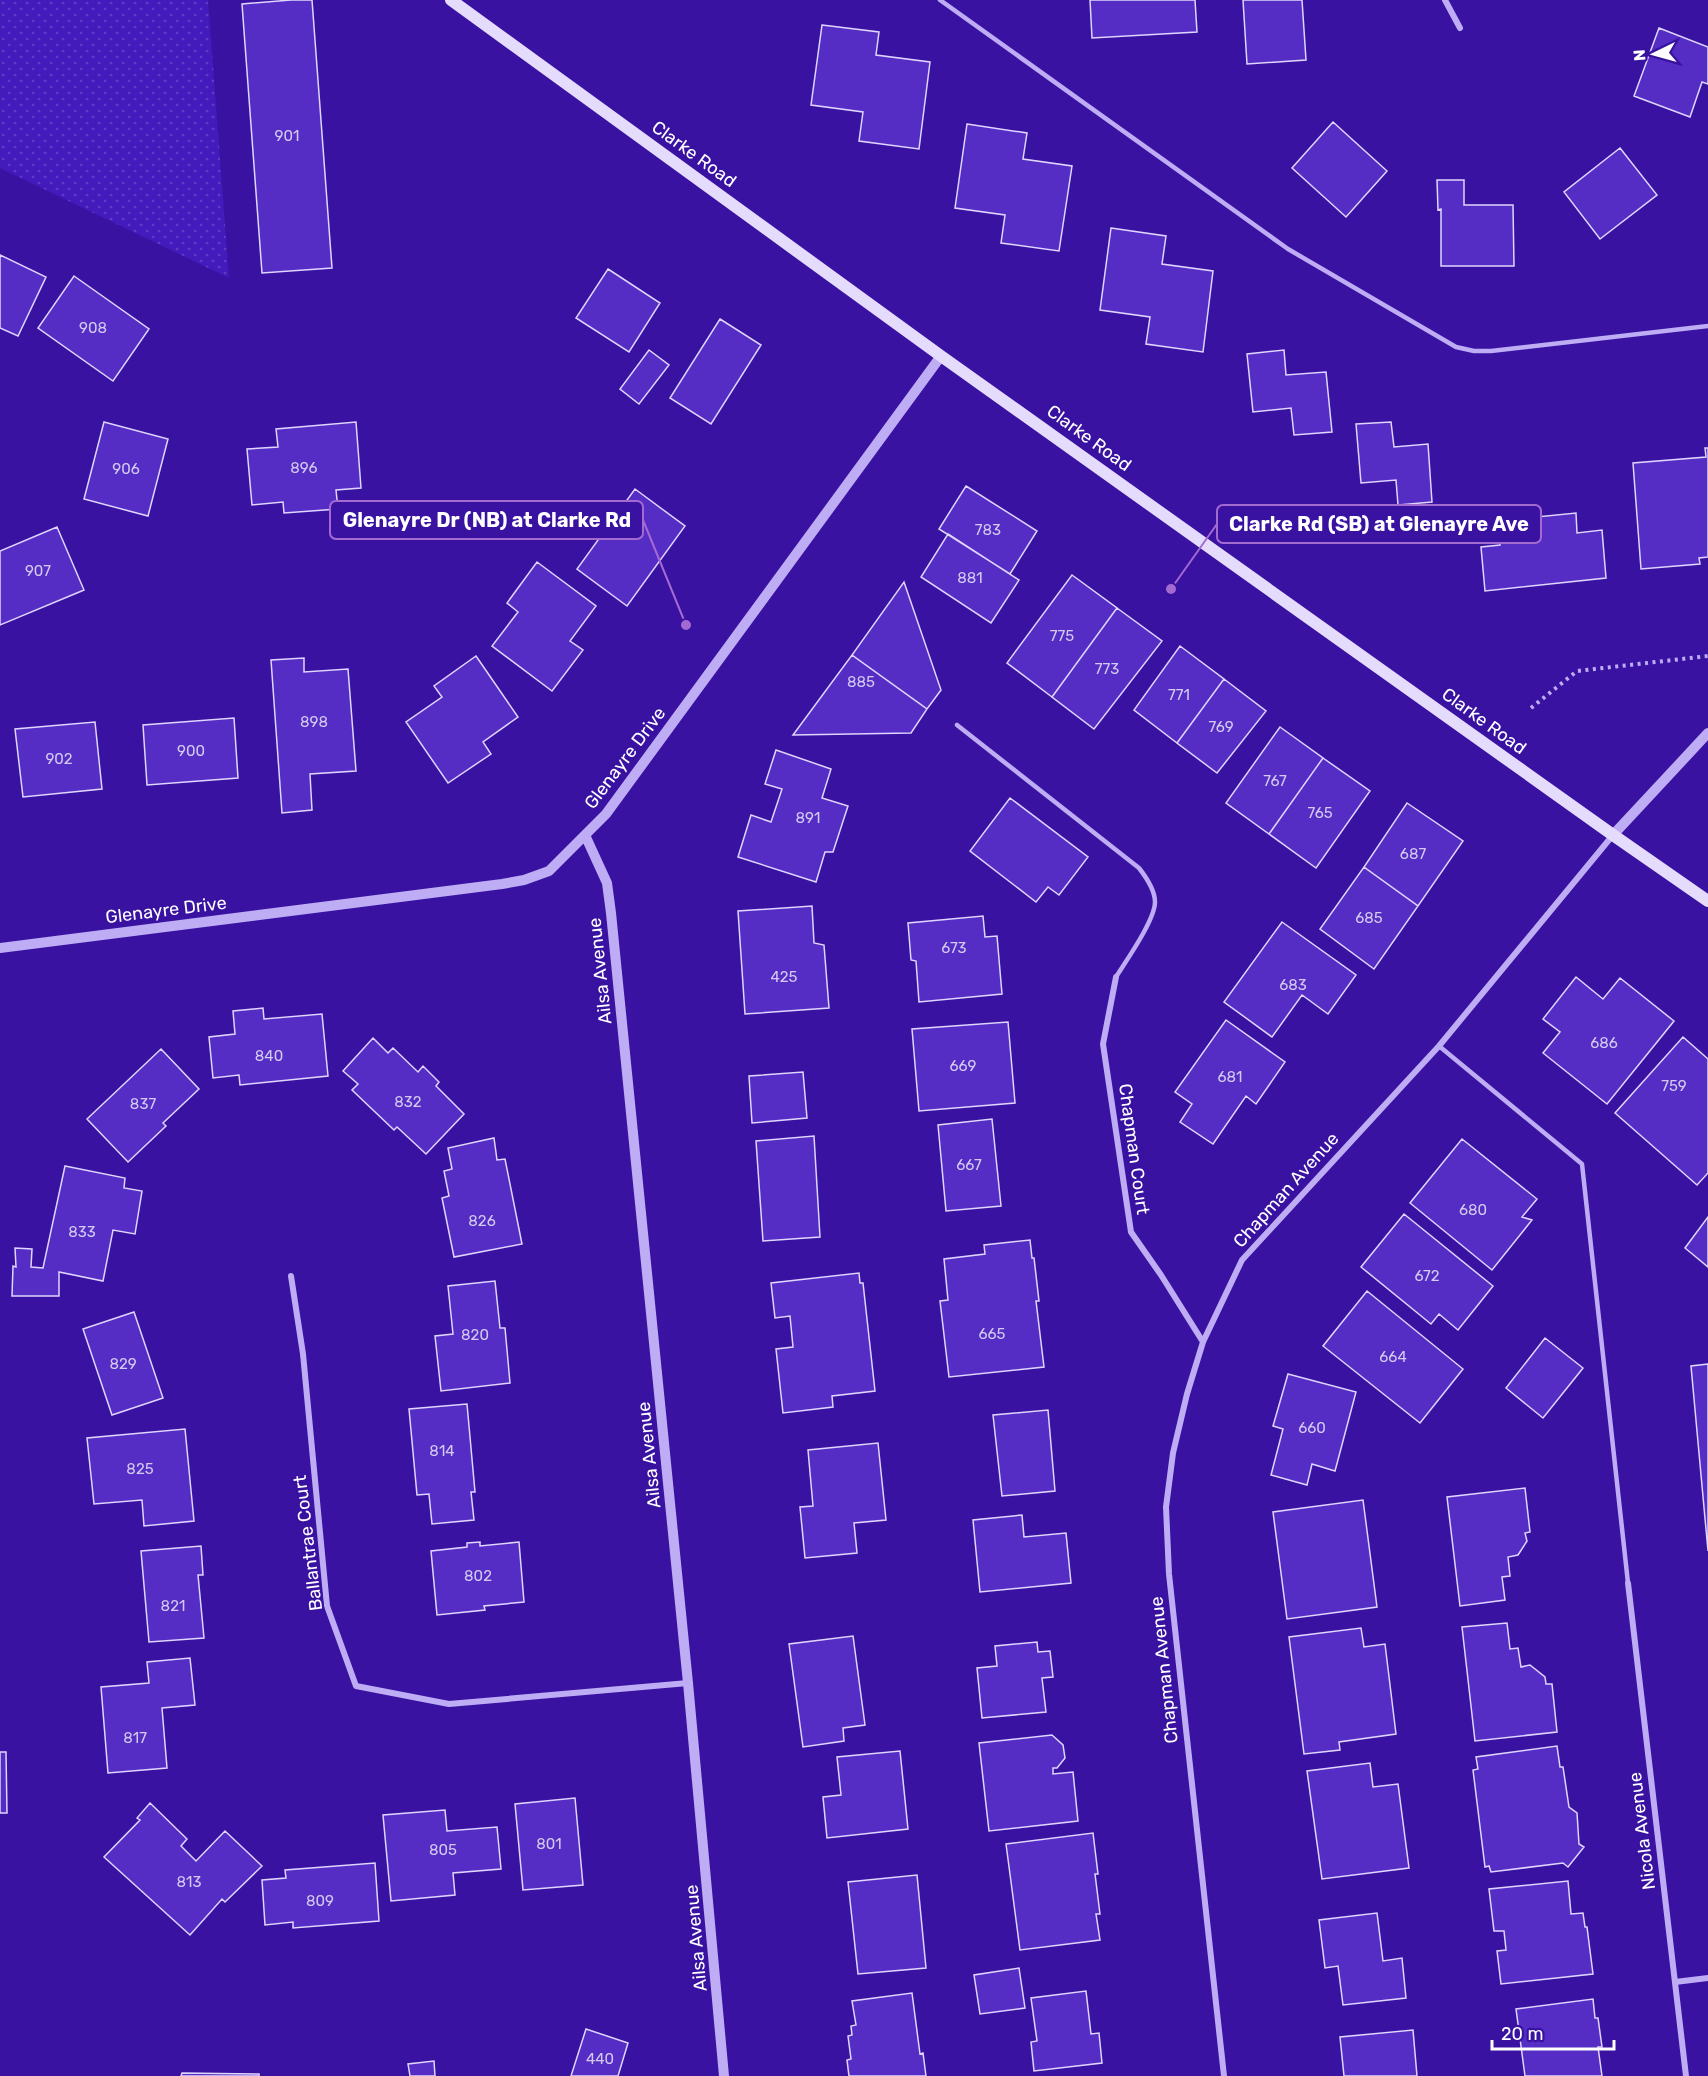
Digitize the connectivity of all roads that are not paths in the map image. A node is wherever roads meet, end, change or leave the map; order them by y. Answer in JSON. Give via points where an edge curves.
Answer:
{"nodes":[{"id":1,"x":452,"y":0,"type":"edge"},
{"id":2,"x":940,"y":0,"type":"edge"},
{"id":3,"x":1445,"y":0,"type":"edge"},
{"id":4,"x":1460,"y":28,"type":"dead end"},
{"id":5,"x":1708,"y":326,"type":"edge"},
{"id":6,"x":941,"y":356,"type":"junction"},
{"id":7,"x":957,"y":725,"type":"dead end"},
{"id":8,"x":1708,"y":733,"type":"edge"},
{"id":9,"x":585,"y":835,"type":"junction"},
{"id":10,"x":1613,"y":835,"type":"junction"},
{"id":11,"x":1708,"y":901,"type":"edge"},
{"id":12,"x":0,"y":948,"type":"edge"},
{"id":13,"x":1116,"y":976,"type":"joint"},
{"id":14,"x":1439,"y":1046,"type":"junction"},
{"id":15,"x":291,"y":1276,"type":"dead end"},
{"id":16,"x":1203,"y":1342,"type":"junction"},
{"id":17,"x":1628,"y":1583,"type":"joint"},
{"id":18,"x":688,"y":1683,"type":"junction"},
{"id":19,"x":1708,"y":1978,"type":"edge"},
{"id":20,"x":1675,"y":1982,"type":"junction"},
{"id":21,"x":724,"y":2076,"type":"edge"},
{"id":22,"x":1224,"y":2076,"type":"edge"},
{"id":23,"x":1686,"y":2076,"type":"edge"}],
"edges":[{"from":1,"to":6,"type":"main road","name":"Clarke Road"},
{"from":2,"to":5,"type":"lane","via":[[1288,249],[1456,347],[1491,351]]},
{"from":3,"to":4,"type":"street"},
{"from":6,"to":9,"type":"street","name":"Glenayre Drive","via":[[606,814]]},
{"from":6,"to":10,"type":"main road","name":"Clarke Road"},
{"from":7,"to":13,"type":"lane","via":[[1139,868],[1149,881],[1155,902],[1152,912]]},
{"from":8,"to":10,"type":"street"},
{"from":9,"to":12,"type":"street","name":"Glenayre Drive","via":[[549,871],[524,880]]},
{"from":9,"to":18,"type":"street","name":"Ailsa Avenue","via":[[607,883],[611,913]]},
{"from":10,"to":11,"type":"main road","name":"Clarke Road"},
{"from":10,"to":14,"type":"street","name":"Chapman Avenue"},
{"from":13,"to":16,"type":"street","name":"Chapman Court","via":[[1103,1044],[1131,1232]]},
{"from":14,"to":16,"type":"street","name":"Chapman Avenue","via":[[1242,1260]]},
{"from":14,"to":17,"type":"lane","via":[[1582,1164]]},
{"from":15,"to":18,"type":"street","name":"Ballantrae Court","via":[[303,1354],[327,1606],[356,1686],[449,1704]]},
{"from":16,"to":22,"type":"street","name":"Chapman Avenue","via":[[1173,1453],[1166,1508],[1169,1574]]},
{"from":17,"to":20,"type":"street","name":"Nicola Avenue"},
{"from":18,"to":21,"type":"street","name":"Ailsa Avenue"},
{"from":19,"to":20,"type":"street"},
{"from":20,"to":23,"type":"street","name":"Nicola Avenue"}]}
